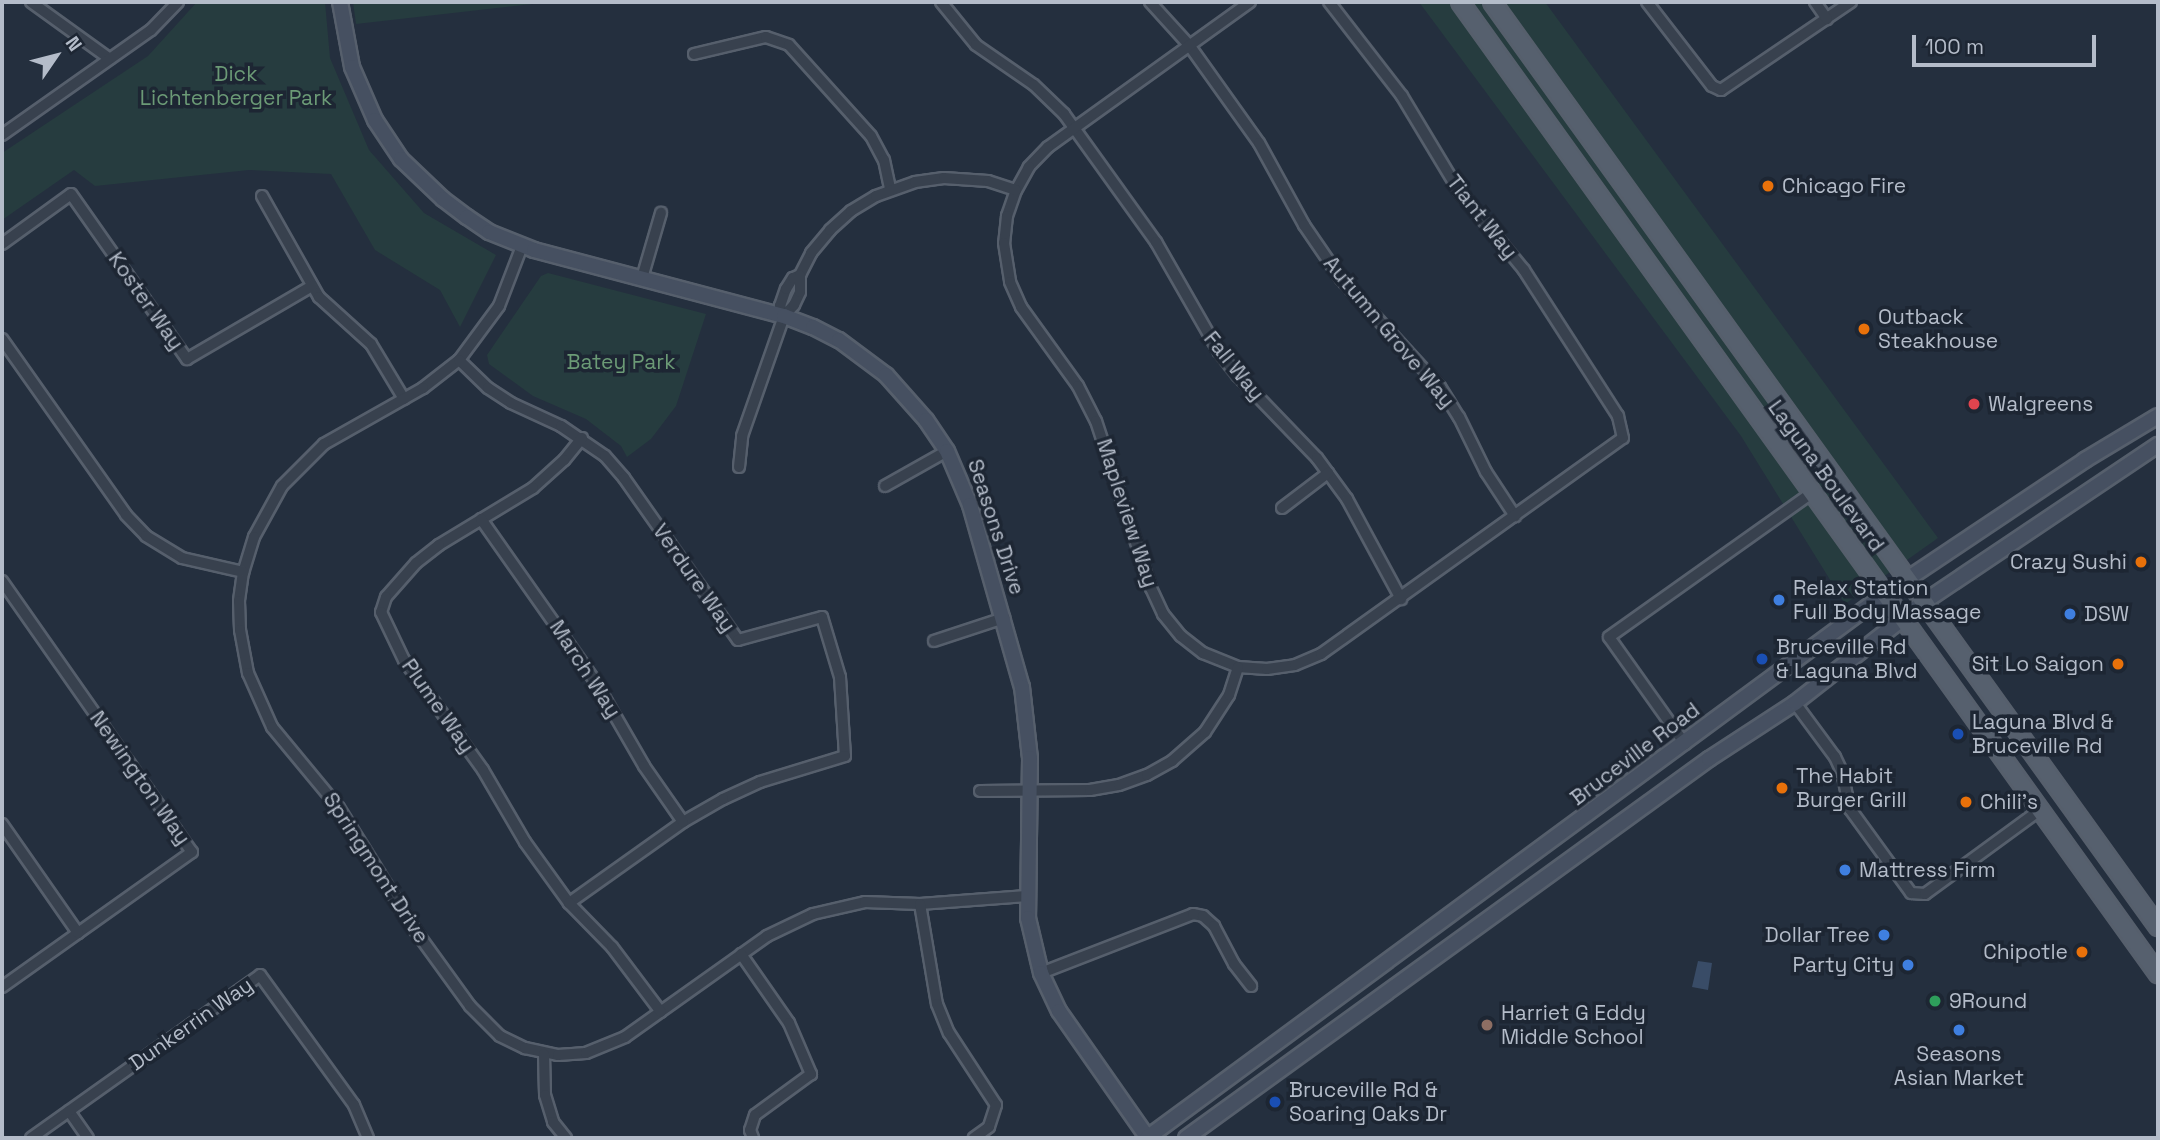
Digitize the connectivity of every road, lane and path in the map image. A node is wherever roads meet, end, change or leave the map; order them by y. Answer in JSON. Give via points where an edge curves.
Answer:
{"nodes":[{"id":1,"x":30,"y":2,"type":"edge"},
{"id":2,"x":178,"y":2,"type":"edge"},
{"id":3,"x":340,"y":2,"type":"edge"},
{"id":4,"x":941,"y":2,"type":"edge"},
{"id":5,"x":1150,"y":2,"type":"edge"},
{"id":6,"x":1250,"y":2,"type":"edge"},
{"id":7,"x":1329,"y":2,"type":"edge"},
{"id":8,"x":1460,"y":2,"type":"edge"},
{"id":9,"x":1492,"y":2,"type":"edge"},
{"id":10,"x":1647,"y":2,"type":"edge"},
{"id":11,"x":1815,"y":2,"type":"edge"},
{"id":12,"x":1852,"y":2,"type":"edge"},
{"id":13,"x":1827,"y":19,"type":"junction"},
{"id":14,"x":1189,"y":45,"type":"junction"},
{"id":15,"x":694,"y":54,"type":"dead end"},
{"id":16,"x":110,"y":59,"type":"junction"},
{"id":17,"x":1074,"y":128,"type":"junction"},
{"id":18,"x":2,"y":135,"type":"edge"},
{"id":19,"x":890,"y":189,"type":"junction"},
{"id":20,"x":1016,"y":190,"type":"junction"},
{"id":21,"x":262,"y":196,"type":"dead end"},
{"id":22,"x":661,"y":213,"type":"dead end"},
{"id":23,"x":2,"y":244,"type":"edge"},
{"id":24,"x":522,"y":246,"type":"junction"},
{"id":25,"x":642,"y":278,"type":"junction"},
{"id":26,"x":312,"y":286,"type":"junction"},
{"id":27,"x":785,"y":316,"type":"junction"},
{"id":28,"x":2,"y":339,"type":"edge"},
{"id":29,"x":459,"y":360,"type":"junction"},
{"id":30,"x":404,"y":399,"type":"junction"},
{"id":31,"x":2158,"y":416,"type":"edge"},
{"id":32,"x":582,"y":438,"type":"junction"},
{"id":33,"x":1623,"y":438,"type":"joint"},
{"id":34,"x":2158,"y":444,"type":"edge"},
{"id":35,"x":947,"y":451,"type":"junction"},
{"id":36,"x":739,"y":467,"type":"dead end"},
{"id":37,"x":1328,"y":473,"type":"junction"},
{"id":38,"x":884,"y":486,"type":"dead end"},
{"id":39,"x":1812,"y":493,"type":"junction"},
{"id":40,"x":1282,"y":508,"type":"dead end"},
{"id":41,"x":1516,"y":516,"type":"junction"},
{"id":42,"x":481,"y":519,"type":"junction"},
{"id":43,"x":243,"y":572,"type":"junction"},
{"id":44,"x":1908,"y":579,"type":"junction"},
{"id":45,"x":2,"y":581,"type":"edge"},
{"id":46,"x":1885,"y":594,"type":"junction"},
{"id":47,"x":1401,"y":599,"type":"junction"},
{"id":48,"x":1924,"y":602,"type":"junction"},
{"id":49,"x":1004,"y":618,"type":"junction"},
{"id":50,"x":1902,"y":620,"type":"junction"},
{"id":51,"x":934,"y":641,"type":"dead end"},
{"id":52,"x":1238,"y":667,"type":"junction"},
{"id":53,"x":1795,"y":703,"type":"junction"},
{"id":54,"x":1685,"y":744,"type":"junction"},
{"id":55,"x":980,"y":790,"type":"dead end"},
{"id":56,"x":1031,"y":790,"type":"junction"},
{"id":57,"x":2041,"y":809,"type":"junction"},
{"id":58,"x":683,"y":822,"type":"junction"},
{"id":59,"x":2,"y":824,"type":"edge"},
{"id":60,"x":1027,"y":895,"type":"junction"},
{"id":61,"x":569,"y":903,"type":"junction"},
{"id":62,"x":920,"y":904,"type":"junction"},
{"id":63,"x":2158,"y":927,"type":"edge"},
{"id":64,"x":78,"y":933,"type":"junction"},
{"id":65,"x":741,"y":954,"type":"junction"},
{"id":66,"x":2152,"y":958,"type":"edge"},
{"id":67,"x":1041,"y":974,"type":"junction"},
{"id":68,"x":2158,"y":974,"type":"edge"},
{"id":69,"x":1251,"y":986,"type":"dead end"},
{"id":70,"x":2,"y":987,"type":"edge"},
{"id":71,"x":661,"y":1013,"type":"junction"},
{"id":72,"x":544,"y":1054,"type":"junction"},
{"id":73,"x":69,"y":1111,"type":"junction"},
{"id":74,"x":30,"y":1138,"type":"edge"},
{"id":75,"x":88,"y":1138,"type":"edge"},
{"id":76,"x":368,"y":1138,"type":"edge"},
{"id":77,"x":566,"y":1138,"type":"edge"},
{"id":78,"x":752,"y":1138,"type":"edge"},
{"id":79,"x":974,"y":1138,"type":"edge"},
{"id":80,"x":1147,"y":1138,"type":"edge"},
{"id":81,"x":1186,"y":1138,"type":"edge"}],
"edges":[{"from":1,"to":16,"type":"street"},
{"from":2,"to":16,"type":"street","via":[[151,30]]},
{"from":3,"to":24,"type":"main road","name":"Seasons Drive","via":[[344,39],[359,85],[401,159],[459,211],[489,232]]},
{"from":4,"to":17,"type":"street","name":"Fall Way","via":[[976,45],[1045,94]]},
{"from":5,"to":14,"type":"street","name":"Autumn Grove Way"},
{"from":6,"to":14,"type":"street","name":"Mapleview Way"},
{"from":7,"to":33,"type":"street","name":"Tiant Way","via":[[1402,96],[1459,191],[1524,270],[1618,416]]},
{"from":8,"to":39,"type":"main road","name":"Laguna Boulevard"},
{"from":9,"to":44,"type":"main road","name":"Laguna Boulevard"},
{"from":10,"to":13,"type":"street","via":[[1712,86],[1721,90]]},
{"from":11,"to":13,"type":"street"},
{"from":12,"to":13,"type":"street"},
{"from":14,"to":17,"type":"street","name":"Mapleview Way"},
{"from":14,"to":41,"type":"street","name":"Autumn Grove Way","via":[[1259,143],[1328,261],[1440,387],[1486,472]]},
{"from":15,"to":19,"type":"street","via":[[766,37],[789,45],[871,136],[884,160]]},
{"from":16,"to":18,"type":"street"},
{"from":17,"to":20,"type":"street","name":"Mapleview Way","via":[[1038,157]]},
{"from":17,"to":37,"type":"street","name":"Fall Way","via":[[1156,242],[1219,352]]},
{"from":19,"to":20,"type":"street","via":[[922,180],[958,178]]},
{"from":19,"to":27,"type":"street","via":[[857,207],[830,230],[786,289],[780,306]]},
{"from":20,"to":52,"type":"street","name":"Mapleview Way","via":[[1005,229],[1010,282],[1025,313],[1091,409],[1156,601],[1191,645]]},
{"from":21,"to":26,"type":"street"},
{"from":22,"to":25,"type":"street"},
{"from":23,"to":26,"type":"street","name":"Koster Way","via":[[71,194],[187,359]]},
{"from":24,"to":25,"type":"main road","name":"Seasons Drive"},
{"from":24,"to":29,"type":"street","name":"Springmont Drive","via":[[499,306]]},
{"from":25,"to":27,"type":"main road","name":"Seasons Drive"},
{"from":26,"to":30,"type":"street","via":[[327,307],[370,344]]},
{"from":27,"to":35,"type":"main road","name":"Seasons Drive","via":[[839,340],[886,375]]},
{"from":27,"to":36,"type":"street","via":[[742,436]]},
{"from":28,"to":43,"type":"street","via":[[126,515],[146,536],[183,558]]},
{"from":29,"to":30,"type":"street","name":"Springmont Drive"},
{"from":29,"to":32,"type":"street","name":"Verdure Way","via":[[510,403]]},
{"from":30,"to":43,"type":"street","name":"Springmont Drive","via":[[337,436],[302,464],[266,510]]},
{"from":31,"to":44,"type":"main road","name":"Bruceville Road"},
{"from":32,"to":42,"type":"street","name":"Plume Way","via":[[544,480]]},
{"from":32,"to":58,"type":"street","name":"Verdure Way","via":[[624,478],[738,640],[822,617],[832,646],[843,693],[845,756],[760,782]]},
{"from":33,"to":41,"type":"street","name":"Mapleview Way"},
{"from":34,"to":48,"type":"main road"},
{"from":35,"to":38,"type":"street"},
{"from":35,"to":49,"type":"main road","name":"Seasons Drive","via":[[970,505]]},
{"from":37,"to":40,"type":"street"},
{"from":37,"to":47,"type":"street","name":"Fall Way"},
{"from":39,"to":46,"type":"main road","name":"Laguna Boulevard"},
{"from":39,"to":54,"type":"street","via":[[1609,637]]},
{"from":41,"to":47,"type":"street","name":"Mapleview Way"},
{"from":42,"to":58,"type":"street","name":"March Way","via":[[595,681],[643,766]]},
{"from":42,"to":61,"type":"street","name":"Plume Way","via":[[416,563],[386,597],[381,612],[414,675],[458,733]]},
{"from":43,"to":72,"type":"street","name":"Springmont Drive","via":[[239,601],[243,652],[258,701],[272,727],[339,808],[415,930],[478,1017],[512,1043]]},
{"from":44,"to":46,"type":"main road","name":"Bruceville Road"},
{"from":44,"to":48,"type":"main road","name":"Laguna Boulevard"},
{"from":45,"to":64,"type":"street","name":"Newington Way","via":[[192,852]]},
{"from":46,"to":50,"type":"main road","name":"Laguna Boulevard"},
{"from":46,"to":54,"type":"main road","name":"Bruceville Road"},
{"from":47,"to":52,"type":"street","name":"Mapleview Way","via":[[1309,660],[1281,668]]},
{"from":48,"to":50,"type":"main road"},
{"from":48,"to":63,"type":"main road","name":"Laguna Boulevard"},
{"from":49,"to":51,"type":"street"},
{"from":49,"to":56,"type":"main road","name":"Seasons Drive","via":[[1022,687]]},
{"from":50,"to":53,"type":"main road"},
{"from":50,"to":57,"type":"main road","name":"Laguna Boulevard"},
{"from":52,"to":56,"type":"street","via":[[1214,720],[1184,752],[1160,769],[1104,788]]},
{"from":53,"to":57,"type":"street","via":[[1839,765],[1850,809],[1912,893],[1925,894]]},
{"from":53,"to":81,"type":"main road","via":[[1709,759]]},
{"from":54,"to":80,"type":"main road","name":"Bruceville Road"},
{"from":55,"to":56,"type":"street"},
{"from":56,"to":60,"type":"main road","name":"Seasons Drive"},
{"from":57,"to":66,"type":"main road","name":"Laguna Boulevard"},
{"from":58,"to":61,"type":"street","name":"Verdure Way"},
{"from":59,"to":64,"type":"street"},
{"from":60,"to":62,"type":"street","name":"Springmont Drive"},
{"from":60,"to":67,"type":"main road","name":"Seasons Drive"},
{"from":61,"to":71,"type":"street","name":"Plume Way","via":[[618,954]]},
{"from":62,"to":65,"type":"street","name":"Springmont Drive","via":[[865,902],[838,907],[789,924]]},
{"from":62,"to":79,"type":"street","via":[[937,1004],[949,1033],[996,1105],[989,1126]]},
{"from":64,"to":70,"type":"street","name":"Newington Way"},
{"from":65,"to":71,"type":"street","name":"Springmont Drive"},
{"from":65,"to":78,"type":"street","via":[[789,1023],[811,1074],[755,1115]]},
{"from":66,"to":68,"type":"main road","name":"Laguna Boulevard"},
{"from":67,"to":69,"type":"street","via":[[1193,914],[1214,926]]},
{"from":67,"to":80,"type":"main road","name":"Seasons Drive","via":[[1059,1011]]},
{"from":71,"to":72,"type":"street","name":"Springmont Drive","via":[[600,1049]]},
{"from":72,"to":77,"type":"street","via":[[546,1102],[553,1122]]},
{"from":73,"to":74,"type":"street","name":"Dunkerrin Way"},
{"from":73,"to":75,"type":"street"},
{"from":73,"to":76,"type":"street","name":"Dunkerrin Way","via":[[260,975],[354,1105]]}]}
